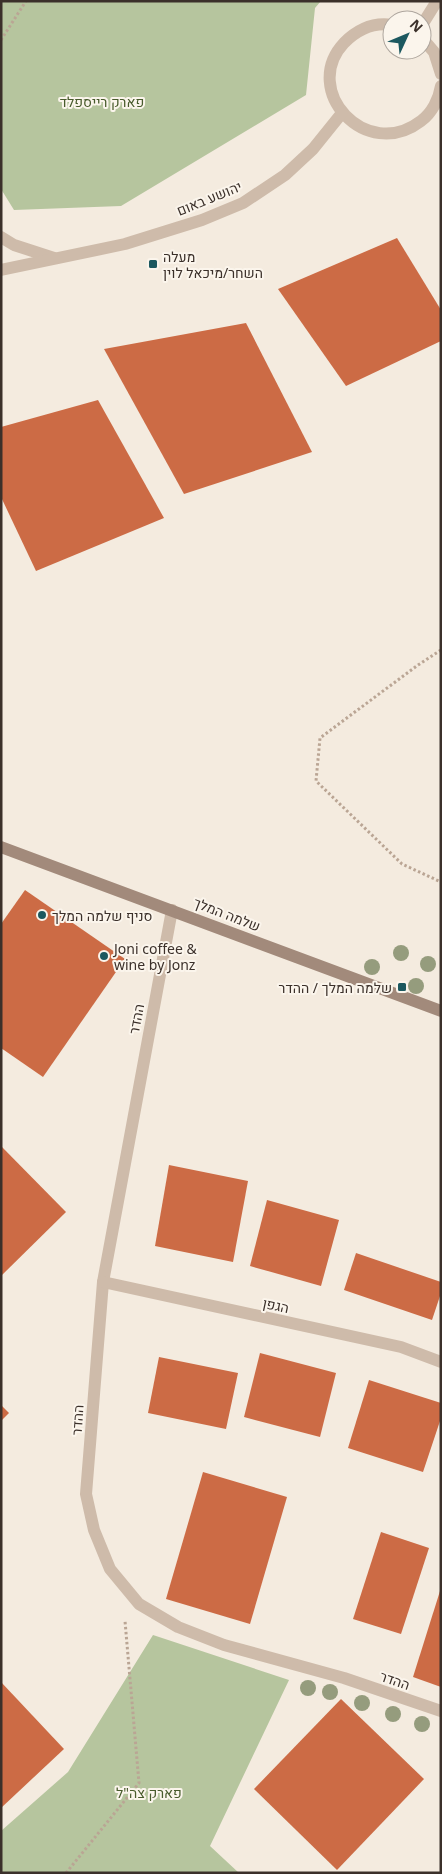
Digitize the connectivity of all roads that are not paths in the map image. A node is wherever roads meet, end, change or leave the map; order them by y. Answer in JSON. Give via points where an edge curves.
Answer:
{"nodes":[{"id":1,"x":382,"y":24,"type":"edge"},
{"id":2,"x":432,"y":50,"type":"edge"},
{"id":3,"x":441,"y":74,"type":"edge"},
{"id":4,"x":441,"y":86,"type":"edge"},
{"id":5,"x":439,"y":102,"type":"edge"},
{"id":6,"x":342,"y":113,"type":"junction"},
{"id":7,"x":1,"y":237,"type":"edge"},
{"id":8,"x":57,"y":258,"type":"junction"},
{"id":9,"x":1,"y":270,"type":"edge"},
{"id":10,"x":1,"y":847,"type":"edge"},
{"id":11,"x":172,"y":910,"type":"junction"},
{"id":12,"x":441,"y":1011,"type":"edge"},
{"id":13,"x":103,"y":1282,"type":"junction"},
{"id":14,"x":441,"y":1362,"type":"edge"},
{"id":15,"x":441,"y":1711,"type":"edge"}],
"edges":[{"from":1,"to":6,"type":"street","via":[[367,27],[352,36],[340,48],[332,64],[330,81]]},
{"from":2,"to":3,"type":"street"},
{"from":4,"to":5,"type":"street"},
{"from":5,"to":6,"type":"street","via":[[411,129],[393,134],[374,133],[357,126]]},
{"from":6,"to":8,"type":"street","name":"יהושע באום","via":[[313,149],[285,175],[243,203],[202,220],[125,244]]},
{"from":7,"to":8,"type":"street","via":[[14,245]]},
{"from":8,"to":9,"type":"street","name":"יהושע באום"},
{"from":10,"to":11,"type":"street","name":"שלמה המלך"},
{"from":11,"to":12,"type":"street","name":"שלמה המלך"},
{"from":11,"to":13,"type":"street","name":"ההדר"},
{"from":13,"to":14,"type":"street","name":"הגפן","via":[[401,1347]]},
{"from":13,"to":15,"type":"street","name":"ההדר","via":[[86,1494],[94,1530],[110,1569],[139,1604],[178,1627],[224,1645],[344,1678]]}]}
